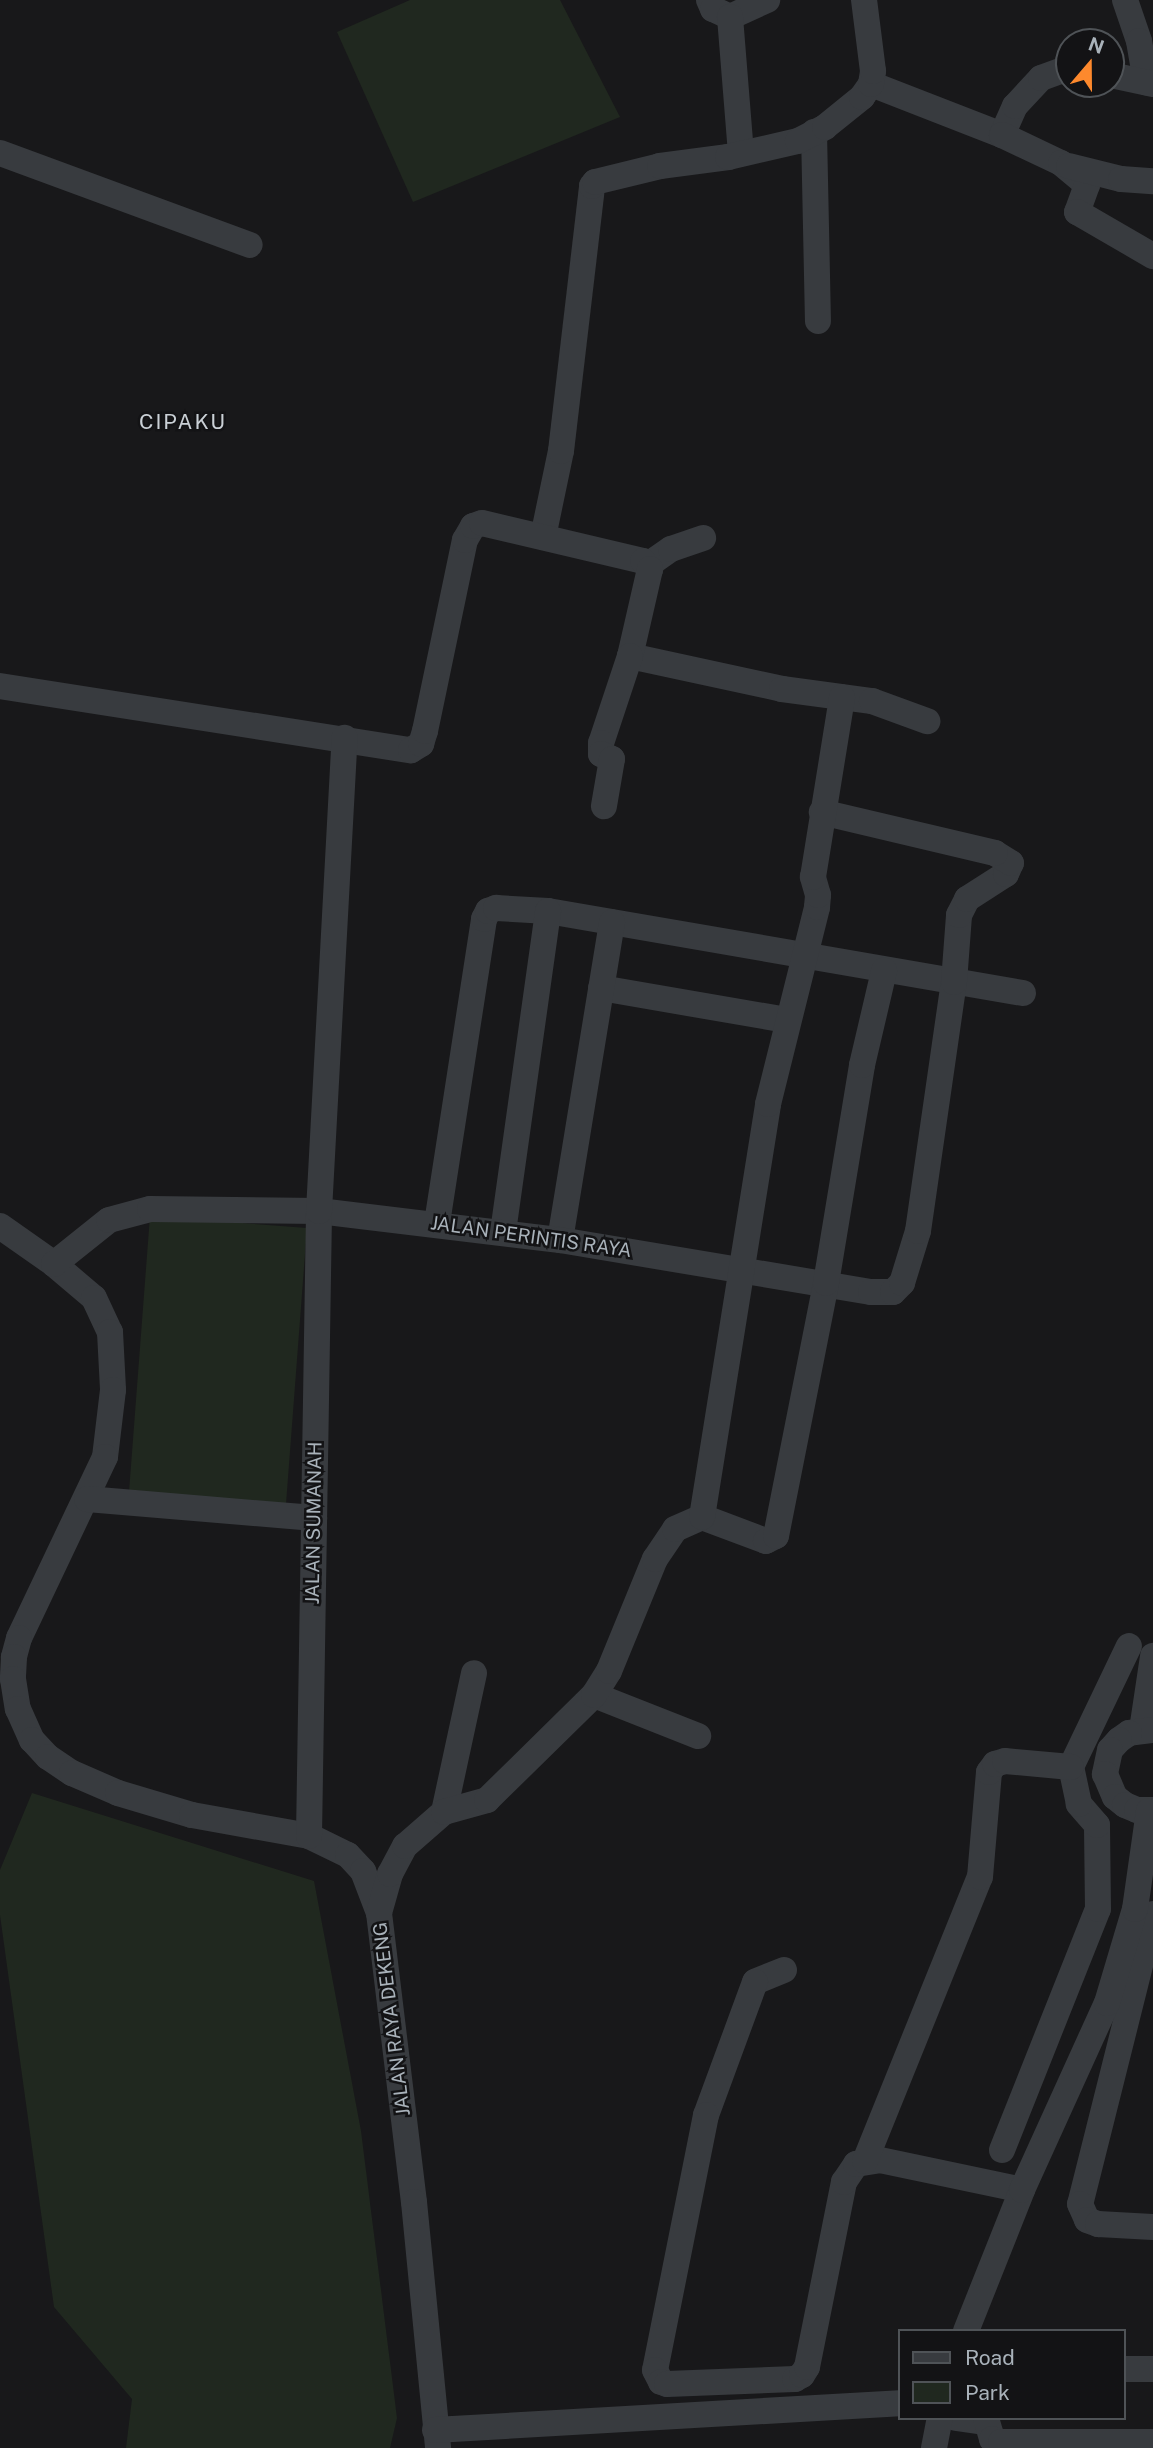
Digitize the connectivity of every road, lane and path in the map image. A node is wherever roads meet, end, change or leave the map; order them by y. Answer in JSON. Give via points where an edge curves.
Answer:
{"nodes":[{"id":1,"x":709,"y":0,"type":"edge"},
{"id":2,"x":766,"y":0,"type":"edge"},
{"id":3,"x":864,"y":0,"type":"edge"},
{"id":4,"x":1125,"y":0,"type":"edge"},
{"id":5,"x":730,"y":16,"type":"junction"},
{"id":6,"x":1055,"y":73,"type":"edge"},
{"id":7,"x":1125,"y":78,"type":"edge"},
{"id":8,"x":1149,"y":83,"type":"edge"},
{"id":9,"x":871,"y":84,"type":"junction"},
{"id":10,"x":814,"y":132,"type":"junction"},
{"id":11,"x":1002,"y":135,"type":"junction"},
{"id":12,"x":0,"y":153,"type":"edge"},
{"id":13,"x":741,"y":154,"type":"junction"},
{"id":14,"x":1061,"y":163,"type":"junction"},
{"id":15,"x":1153,"y":181,"type":"edge"},
{"id":16,"x":250,"y":245,"type":"dead end"},
{"id":17,"x":1153,"y":256,"type":"edge"},
{"id":18,"x":818,"y":321,"type":"dead end"},
{"id":19,"x":543,"y":537,"type":"junction"},
{"id":20,"x":703,"y":538,"type":"dead end"},
{"id":21,"x":648,"y":565,"type":"junction"},
{"id":22,"x":630,"y":656,"type":"junction"},
{"id":23,"x":0,"y":685,"type":"edge"},
{"id":24,"x":842,"y":697,"type":"junction"},
{"id":25,"x":927,"y":721,"type":"dead end"},
{"id":26,"x":345,"y":738,"type":"junction"},
{"id":27,"x":604,"y":806,"type":"dead end"},
{"id":28,"x":822,"y":813,"type":"junction"},
{"id":29,"x":548,"y":911,"type":"junction"},
{"id":30,"x":612,"y":922,"type":"junction"},
{"id":31,"x":805,"y":956,"type":"junction"},
{"id":32,"x":884,"y":971,"type":"junction"},
{"id":33,"x":954,"y":982,"type":"junction"},
{"id":34,"x":601,"y":988,"type":"junction"},
{"id":35,"x":1023,"y":993,"type":"dead end"},
{"id":36,"x":788,"y":1020,"type":"junction"},
{"id":37,"x":319,"y":1211,"type":"junction"},
{"id":38,"x":437,"y":1223,"type":"junction"},
{"id":39,"x":0,"y":1226,"type":"edge"},
{"id":40,"x":503,"y":1232,"type":"junction"},
{"id":41,"x":560,"y":1240,"type":"junction"},
{"id":42,"x":54,"y":1264,"type":"junction"},
{"id":43,"x":742,"y":1269,"type":"junction"},
{"id":44,"x":826,"y":1283,"type":"junction"},
{"id":45,"x":87,"y":1499,"type":"junction"},
{"id":46,"x":702,"y":1517,"type":"junction"},
{"id":47,"x":314,"y":1518,"type":"junction"},
{"id":48,"x":1129,"y":1646,"type":"dead end"},
{"id":49,"x":1153,"y":1656,"type":"edge"},
{"id":50,"x":474,"y":1673,"type":"dead end"},
{"id":51,"x":594,"y":1695,"type":"junction"},
{"id":52,"x":1147,"y":1730,"type":"edge"},
{"id":53,"x":698,"y":1735,"type":"dead end"},
{"id":54,"x":1072,"y":1767,"type":"junction"},
{"id":55,"x":1151,"y":1811,"type":"edge"},
{"id":56,"x":444,"y":1812,"type":"junction"},
{"id":57,"x":309,"y":1836,"type":"junction"},
{"id":58,"x":379,"y":1913,"type":"junction"},
{"id":59,"x":1153,"y":1914,"type":"edge"},
{"id":60,"x":784,"y":1970,"type":"dead end"},
{"id":61,"x":1002,"y":2150,"type":"dead end"},
{"id":62,"x":866,"y":2161,"type":"junction"},
{"id":63,"x":1022,"y":2190,"type":"junction"},
{"id":64,"x":1153,"y":2227,"type":"edge"},
{"id":65,"x":967,"y":2329,"type":"edge"},
{"id":66,"x":1125,"y":2369,"type":"edge"},
{"id":67,"x":1153,"y":2369,"type":"edge"},
{"id":68,"x":898,"y":2403,"type":"edge"},
{"id":69,"x":940,"y":2420,"type":"edge"},
{"id":70,"x":986,"y":2420,"type":"edge"},
{"id":71,"x":436,"y":2439,"type":"edge"},
{"id":72,"x":1153,"y":2442,"type":"edge"},
{"id":73,"x":934,"y":2448,"type":"edge"}],
"edges":[{"from":1,"to":5,"type":"street","via":[[713,9]]},
{"from":2,"to":5,"type":"street"},
{"from":3,"to":9,"type":"street"},
{"from":4,"to":8,"type":"street"},
{"from":5,"to":13,"type":"street"},
{"from":6,"to":11,"type":"street","via":[[1041,78],[1015,106]]},
{"from":7,"to":8,"type":"street"},
{"from":9,"to":10,"type":"street","via":[[862,97]]},
{"from":9,"to":11,"type":"street"},
{"from":10,"to":13,"type":"street","via":[[797,141]]},
{"from":10,"to":18,"type":"street"},
{"from":11,"to":14,"type":"street"},
{"from":12,"to":16,"type":"street"},
{"from":13,"to":19,"type":"street","via":[[660,166],[592,186],[561,451]]},
{"from":14,"to":15,"type":"street","via":[[1121,179]]},
{"from":14,"to":17,"type":"street","via":[[1087,185],[1077,212]]},
{"from":19,"to":21,"type":"street"},
{"from":19,"to":26,"type":"street","via":[[482,523],[473,526],[421,744],[411,750]]},
{"from":20,"to":21,"type":"street","via":[[671,549]]},
{"from":21,"to":22,"type":"street","via":[[650,578]]},
{"from":22,"to":24,"type":"street"},
{"from":22,"to":27,"type":"street","via":[[601,743],[601,754],[612,759]]},
{"from":23,"to":26,"type":"street"},
{"from":24,"to":25,"type":"street","via":[[872,701]]},
{"from":24,"to":28,"type":"street"},
{"from":26,"to":37,"type":"street","name":"JALAN SUMANAH"},
{"from":28,"to":31,"type":"street","via":[[813,877],[817,907]]},
{"from":28,"to":33,"type":"street","name":"JALAN PERINTIS RAYA","via":[[1008,859],[1006,874],[975,891],[962,906]]},
{"from":29,"to":30,"type":"street"},
{"from":29,"to":38,"type":"street","via":[[496,908],[484,919]]},
{"from":29,"to":40,"type":"street"},
{"from":30,"to":31,"type":"street"},
{"from":30,"to":34,"type":"street"},
{"from":31,"to":32,"type":"street"},
{"from":31,"to":36,"type":"street"},
{"from":32,"to":33,"type":"street"},
{"from":32,"to":44,"type":"street","via":[[862,1065]]},
{"from":33,"to":35,"type":"street"},
{"from":33,"to":44,"type":"street","name":"JALAN PERINTIS RAYA","via":[[918,1231],[902,1283],[884,1293]]},
{"from":34,"to":36,"type":"street"},
{"from":34,"to":41,"type":"street"},
{"from":36,"to":43,"type":"street","via":[[768,1104]]},
{"from":37,"to":38,"type":"street","name":"JALAN PERINTIS RAYA"},
{"from":37,"to":42,"type":"street","name":"JALAN PERINTIS RAYA","via":[[139,1211],[109,1220]]},
{"from":37,"to":47,"type":"street","name":"JALAN SUMANAH"},
{"from":38,"to":40,"type":"street","name":"JALAN PERINTIS RAYA"},
{"from":39,"to":42,"type":"street","name":"JALAN RAYA DEKENG"},
{"from":40,"to":41,"type":"street","name":"JALAN PERINTIS RAYA"},
{"from":41,"to":43,"type":"street","name":"JALAN PERINTIS RAYA"},
{"from":42,"to":45,"type":"street","name":"JALAN RAYA DEKENG","via":[[94,1298],[110,1332],[110,1422],[104,1457]]},
{"from":43,"to":44,"type":"street","name":"JALAN PERINTIS RAYA"},
{"from":43,"to":46,"type":"street"},
{"from":44,"to":46,"type":"street","via":[[776,1536],[766,1541]]},
{"from":45,"to":47,"type":"street"},
{"from":45,"to":57,"type":"street","name":"JALAN RAYA DEKENG","via":[[25,1622],[14,1657],[18,1709],[32,1740],[72,1773],[118,1793],[192,1815]]},
{"from":46,"to":51,"type":"street","via":[[675,1529],[655,1559],[609,1671]]},
{"from":47,"to":57,"type":"street","name":"JALAN SUMANAH"},
{"from":48,"to":54,"type":"street"},
{"from":49,"to":52,"type":"street"},
{"from":50,"to":56,"type":"street"},
{"from":51,"to":53,"type":"street"},
{"from":51,"to":56,"type":"street","via":[[487,1800]]},
{"from":52,"to":55,"type":"street","via":[[1119,1740],[1106,1761],[1105,1774],[1115,1797],[1137,1810]]},
{"from":54,"to":61,"type":"street","via":[[1079,1804],[1097,1825],[1098,1909]]},
{"from":54,"to":62,"type":"street","via":[[1005,1761],[989,1772],[980,1877]]},
{"from":55,"to":63,"type":"street","via":[[1135,1909],[1107,2003]]},
{"from":56,"to":58,"type":"street","via":[[405,1846],[390,1874]]},
{"from":57,"to":58,"type":"street","name":"JALAN RAYA DEKENG","via":[[348,1855],[363,1871]]},
{"from":58,"to":71,"type":"street","name":"JALAN RAYA DEKENG","via":[[414,2203]]},
{"from":59,"to":64,"type":"street","via":[[1080,2204],[1087,2220],[1098,2224]]},
{"from":60,"to":62,"type":"street","via":[[755,1982],[706,2115],[655,2370],[661,2382],[782,2380],[802,2375],[844,2182],[856,2164]]},
{"from":62,"to":63,"type":"street","via":[[880,2160]]},
{"from":63,"to":65,"type":"street"},
{"from":66,"to":67,"type":"street"},
{"from":68,"to":71,"type":"street"},
{"from":69,"to":73,"type":"street"},
{"from":70,"to":72,"type":"street","via":[[992,2438],[1015,2444]]}]}
